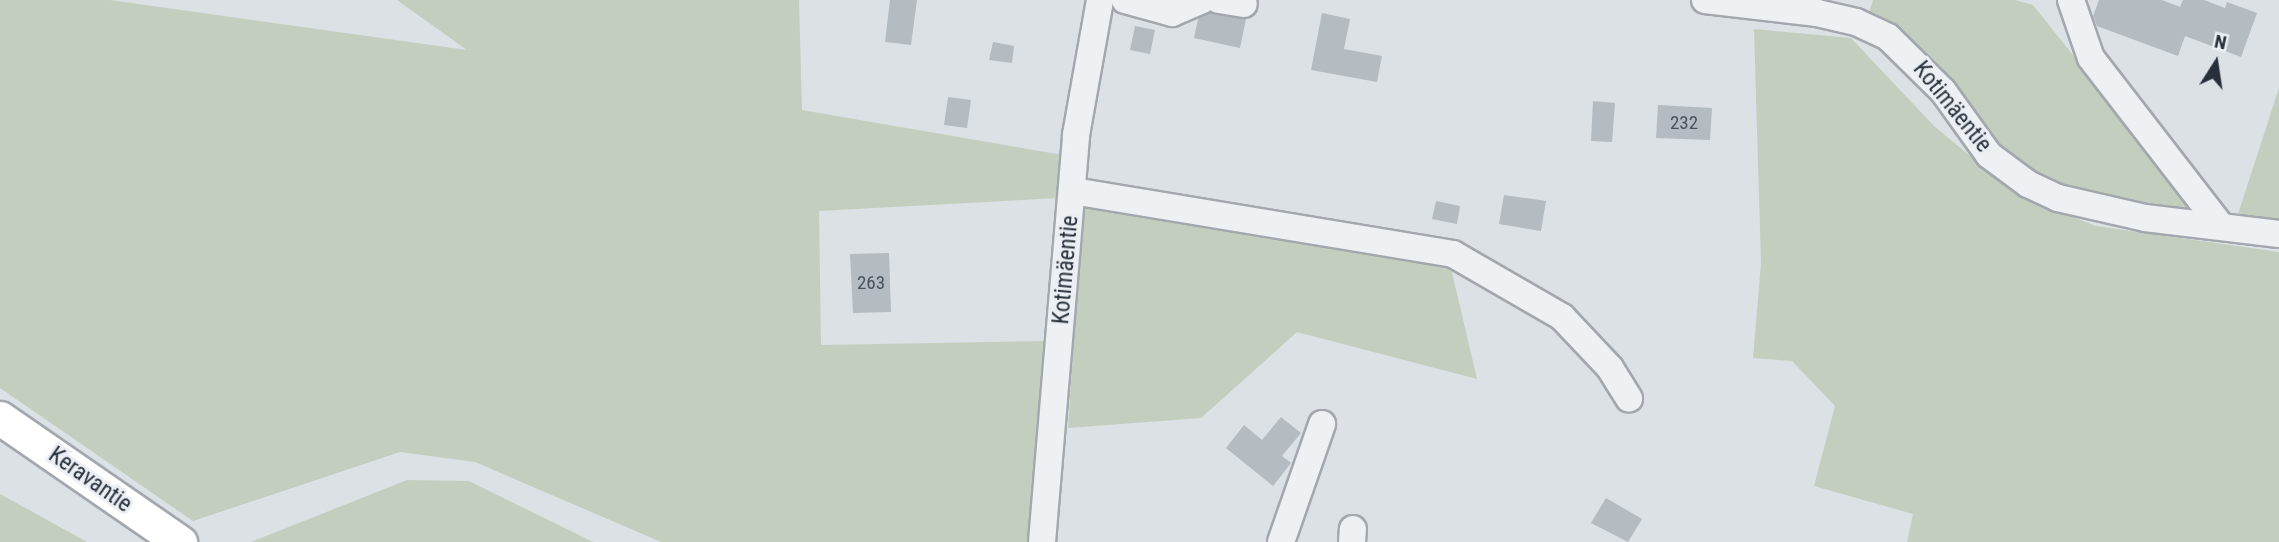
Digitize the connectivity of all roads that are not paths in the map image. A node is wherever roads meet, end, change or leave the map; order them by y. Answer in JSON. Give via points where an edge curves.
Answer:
{"nodes":[{"id":1,"x":1100,"y":0,"type":"edge"},
{"id":2,"x":1125,"y":0,"type":"edge"},
{"id":3,"x":1202,"y":0,"type":"edge"},
{"id":4,"x":1705,"y":0,"type":"edge"},
{"id":5,"x":2071,"y":0,"type":"edge"},
{"id":6,"x":1859,"y":11,"type":"edge"},
{"id":7,"x":1073,"y":191,"type":"junction"},
{"id":8,"x":2220,"y":225,"type":"junction"},
{"id":9,"x":2279,"y":234,"type":"edge"},
{"id":10,"x":1629,"y":398,"type":"dead end"},
{"id":11,"x":0,"y":418,"type":"edge"},
{"id":12,"x":1322,"y":424,"type":"dead end"},
{"id":13,"x":180,"y":542,"type":"edge"},
{"id":14,"x":1042,"y":542,"type":"edge"},
{"id":15,"x":1281,"y":542,"type":"edge"}],
"edges":[{"from":1,"to":7,"type":"street","name":"Kotimäentie","via":[[1076,135]]},
{"from":2,"to":3,"type":"street","via":[[1172,13]]},
{"from":4,"to":6,"type":"street","name":"Kotimäentie"},
{"from":5,"to":8,"type":"street","via":[[2091,58]]},
{"from":6,"to":8,"type":"street","name":"Kotimäentie","via":[[1943,91],[1989,155],[2028,184],[2097,210]]},
{"from":7,"to":10,"type":"street","via":[[1453,254],[1562,317],[1610,368]]},
{"from":7,"to":14,"type":"street","name":"Kotimäentie"},
{"from":8,"to":9,"type":"street","name":"Kotimäentie"},
{"from":11,"to":13,"type":"main road","name":"Keravantie"},
{"from":12,"to":15,"type":"street"}]}
